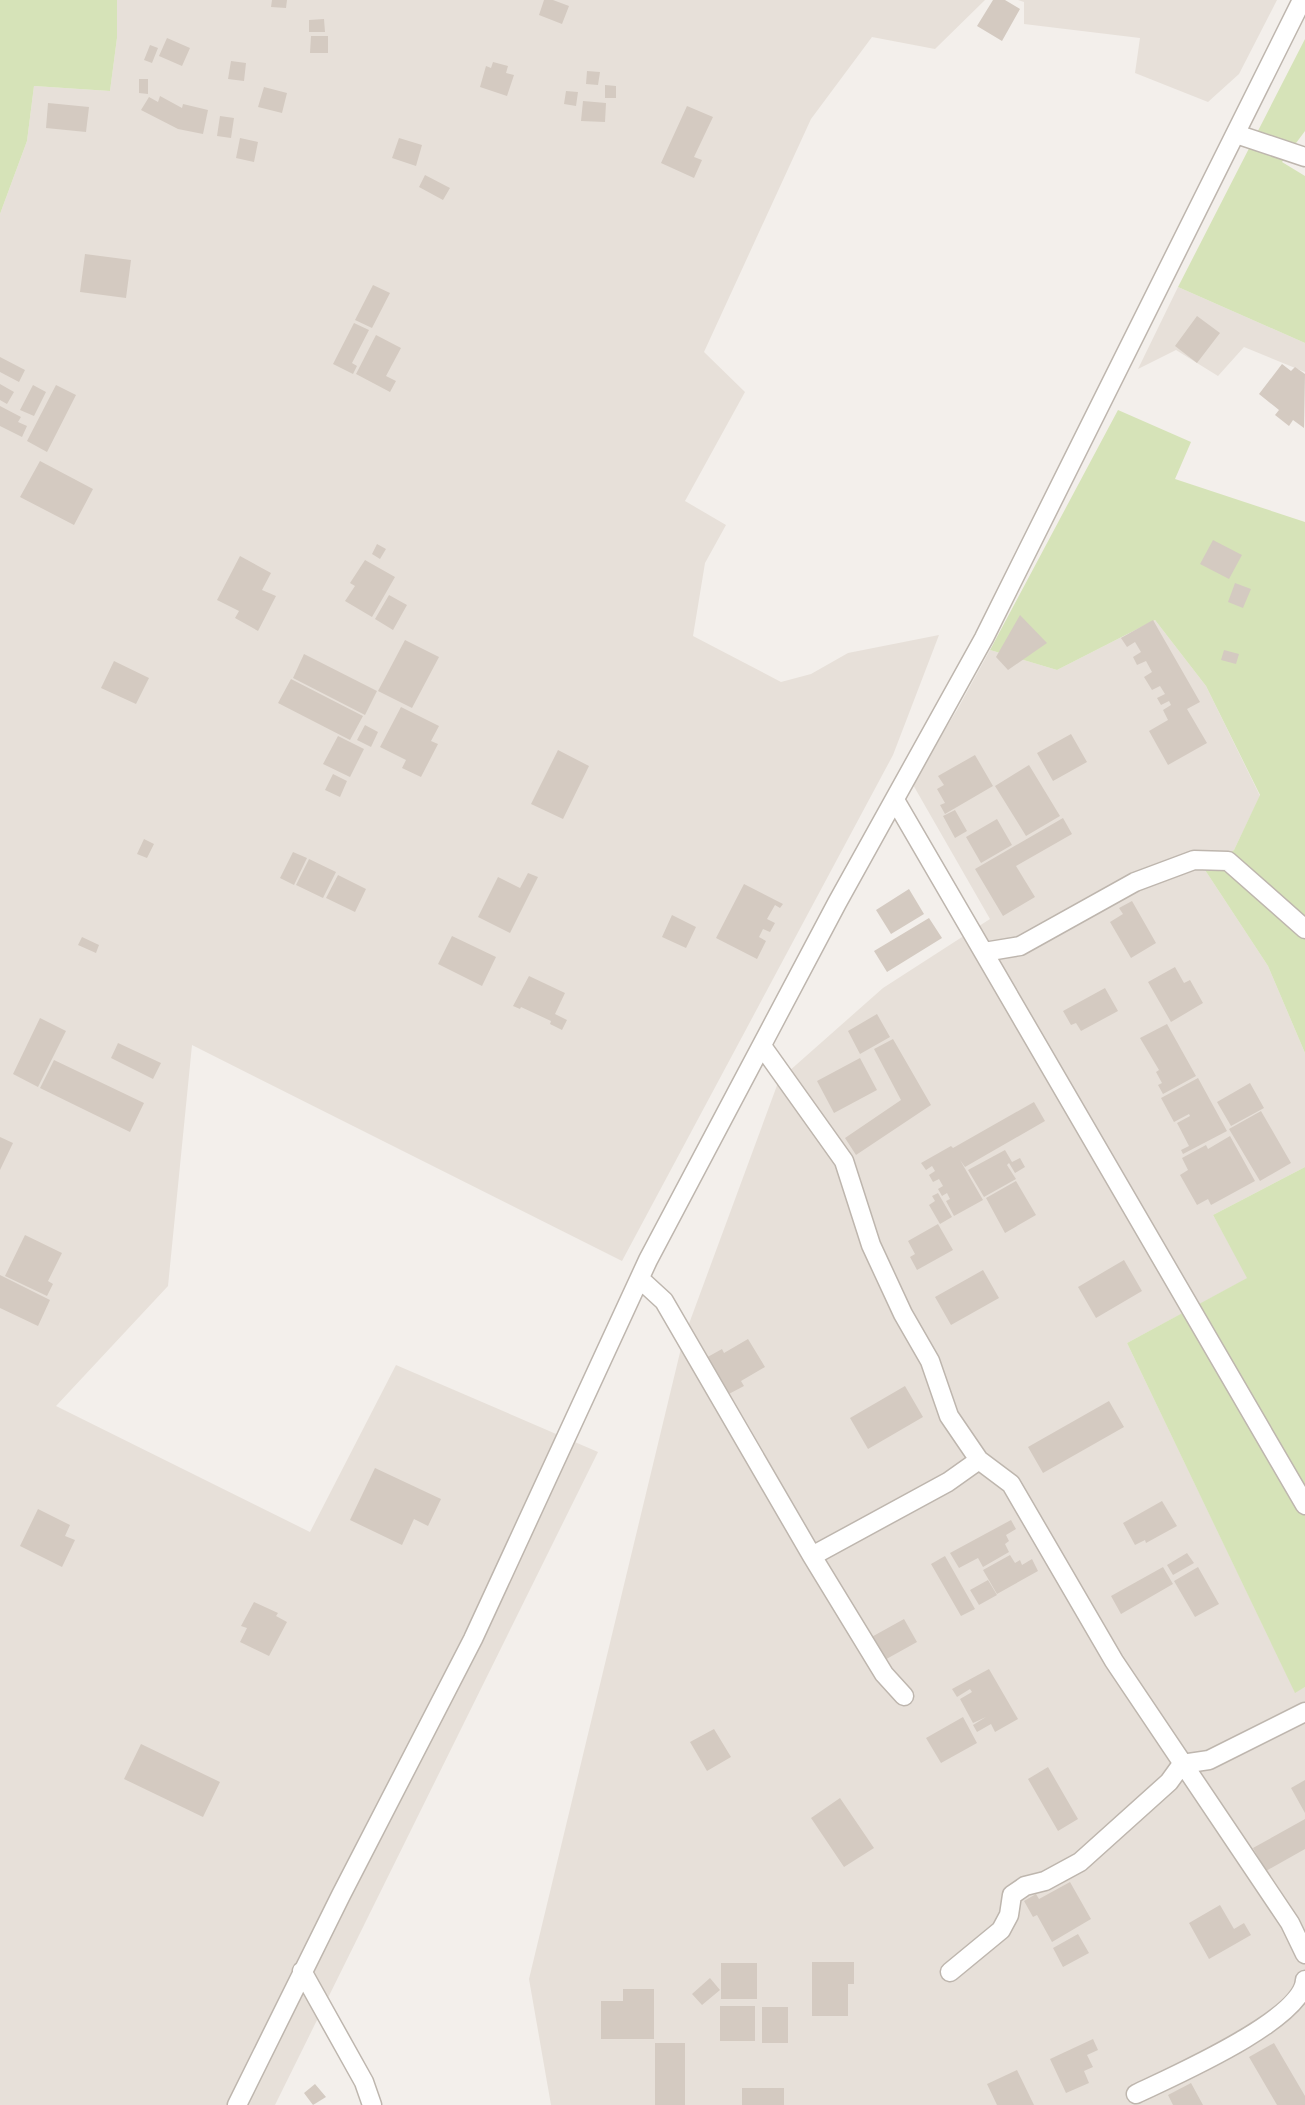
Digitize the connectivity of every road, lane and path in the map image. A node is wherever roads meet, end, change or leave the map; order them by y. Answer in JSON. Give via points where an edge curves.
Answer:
{"nodes":[{"id":1,"x":1301,"y":0,"type":"edge"},
{"id":2,"x":1236,"y":134,"type":"junction"},
{"id":3,"x":1305,"y":157,"type":"edge"},
{"id":4,"x":895,"y":800,"type":"junction"},
{"id":5,"x":1305,"y":929,"type":"edge"},
{"id":6,"x":984,"y":952,"type":"junction"},
{"id":7,"x":762,"y":1046,"type":"junction"},
{"id":8,"x":640,"y":1279,"type":"junction"},
{"id":9,"x":979,"y":1460,"type":"junction"},
{"id":10,"x":1305,"y":1505,"type":"edge"},
{"id":11,"x":812,"y":1556,"type":"junction"},
{"id":12,"x":904,"y":1696,"type":"dead end"},
{"id":13,"x":1305,"y":1712,"type":"edge"},
{"id":14,"x":1182,"y":1764,"type":"junction"},
{"id":15,"x":1305,"y":1954,"type":"edge"},
{"id":16,"x":302,"y":1971,"type":"junction"},
{"id":17,"x":950,"y":1972,"type":"dead end"},
{"id":18,"x":1305,"y":1980,"type":"edge"},
{"id":19,"x":1136,"y":2094,"type":"dead end"},
{"id":20,"x":237,"y":2105,"type":"edge"},
{"id":21,"x":372,"y":2105,"type":"edge"}],
"edges":[{"from":1,"to":2,"type":"street"},
{"from":2,"to":3,"type":"street"},
{"from":2,"to":4,"type":"street","via":[[990,625]]},
{"from":4,"to":6,"type":"street"},
{"from":4,"to":7,"type":"street"},
{"from":5,"to":6,"type":"street","via":[[1228,861],[1194,860],[1135,882],[1020,946]]},
{"from":6,"to":10,"type":"street"},
{"from":7,"to":8,"type":"street"},
{"from":7,"to":9,"type":"street","via":[[844,1161],[871,1245],[930,1361],[949,1416]]},
{"from":8,"to":11,"type":"street","via":[[664,1301]]},
{"from":8,"to":16,"type":"street","via":[[473,1639]]},
{"from":9,"to":11,"type":"street","via":[[948,1482]]},
{"from":9,"to":14,"type":"street","via":[[1011,1484],[1114,1661]]},
{"from":11,"to":12,"type":"street","via":[[884,1674]]},
{"from":13,"to":14,"type":"street","via":[[1209,1760]]},
{"from":14,"to":15,"type":"street","via":[[1290,1923]]},
{"from":14,"to":17,"type":"street","via":[[1169,1782],[1080,1862],[1012,1895],[1002,1930]]},
{"from":16,"to":20,"type":"street"},
{"from":16,"to":21,"type":"street","via":[[364,2082]]},
{"from":18,"to":19,"type":"street","via":[[1286,2010],[1237,2045]]}]}
